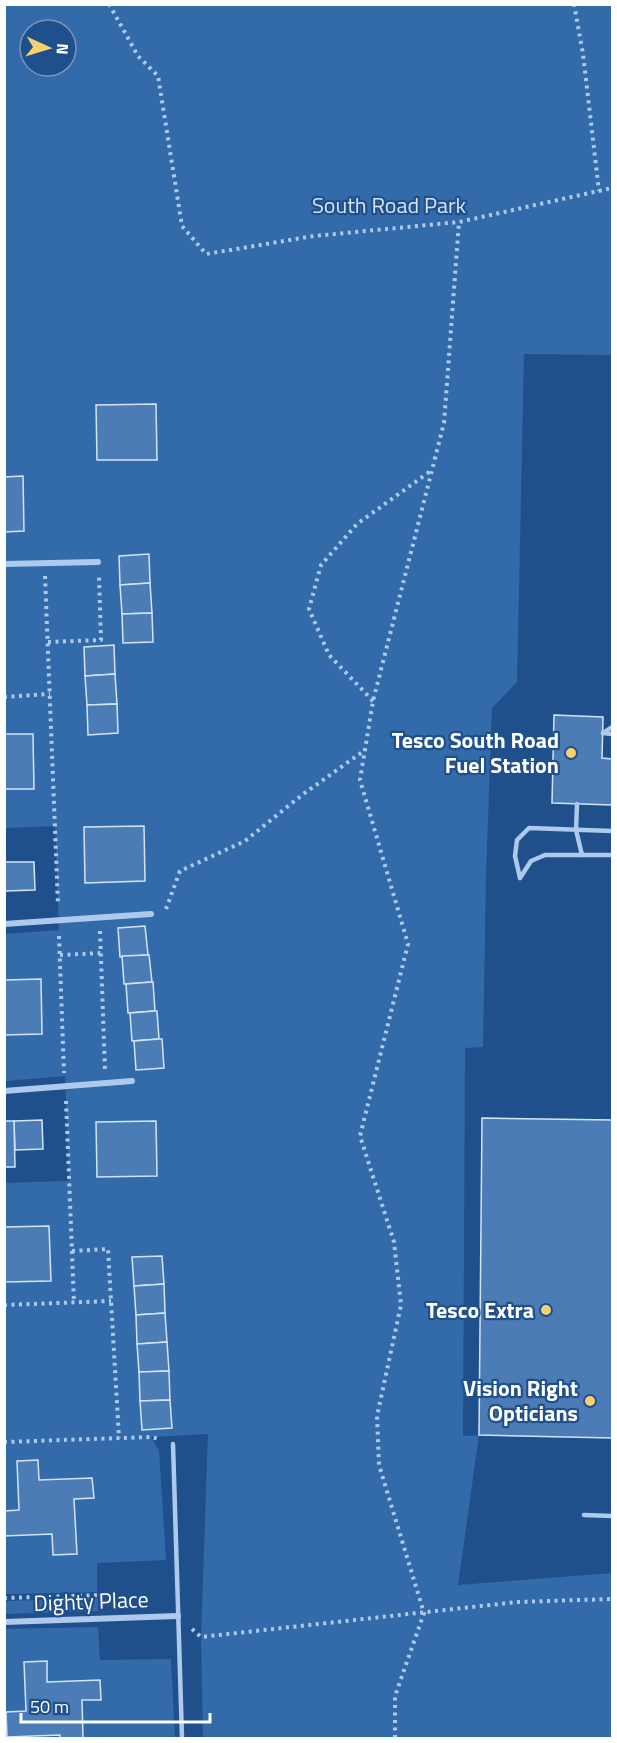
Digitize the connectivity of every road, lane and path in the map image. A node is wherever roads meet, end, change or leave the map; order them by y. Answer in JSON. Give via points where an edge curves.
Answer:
{"nodes":[{"id":1,"x":110,"y":4,"type":"edge"},
{"id":2,"x":574,"y":4,"type":"edge"},
{"id":3,"x":612,"y":188,"type":"edge"},
{"id":4,"x":599,"y":191,"type":"junction"},
{"id":5,"x":459,"y":222,"type":"junction"},
{"id":6,"x":433,"y":469,"type":"junction"},
{"id":7,"x":98,"y":562,"type":"joint"},
{"id":8,"x":4,"y":564,"type":"edge"},
{"id":9,"x":48,"y":642,"type":"dead end"},
{"id":10,"x":50,"y":694,"type":"dead end"},
{"id":11,"x":4,"y":697,"type":"edge"},
{"id":12,"x":373,"y":701,"type":"junction"},
{"id":13,"x":612,"y":727,"type":"edge"},
{"id":14,"x":612,"y":734,"type":"edge"},
{"id":15,"x":366,"y":750,"type":"junction"},
{"id":16,"x":577,"y":804,"type":"dead end"},
{"id":17,"x":576,"y":830,"type":"junction"},
{"id":18,"x":612,"y":831,"type":"edge"},
{"id":19,"x":582,"y":855,"type":"junction"},
{"id":20,"x":612,"y":855,"type":"edge"},
{"id":21,"x":151,"y":914,"type":"joint"},
{"id":22,"x":100,"y":918,"type":"junction"},
{"id":23,"x":4,"y":924,"type":"edge"},
{"id":24,"x":101,"y":953,"type":"junction"},
{"id":25,"x":60,"y":955,"type":"dead end"},
{"id":26,"x":132,"y":1081,"type":"dead end"},
{"id":27,"x":105,"y":1083,"type":"junction"},
{"id":28,"x":4,"y":1091,"type":"edge"},
{"id":29,"x":72,"y":1251,"type":"dead end"},
{"id":30,"x":111,"y":1301,"type":"junction"},
{"id":31,"x":4,"y":1305,"type":"edge"},
{"id":32,"x":119,"y":1438,"type":"junction"},
{"id":33,"x":4,"y":1442,"type":"edge"},
{"id":34,"x":173,"y":1444,"type":"joint"},
{"id":35,"x":584,"y":1515,"type":"dead end"},
{"id":36,"x":612,"y":1516,"type":"edge"},
{"id":37,"x":4,"y":1598,"type":"edge"},
{"id":38,"x":612,"y":1599,"type":"edge"},
{"id":39,"x":424,"y":1613,"type":"junction"},
{"id":40,"x":178,"y":1616,"type":"junction"},
{"id":41,"x":102,"y":1618,"type":"junction"},
{"id":42,"x":4,"y":1622,"type":"edge"},
{"id":43,"x":201,"y":1637,"type":"dead end"},
{"id":44,"x":182,"y":1738,"type":"edge"},
{"id":45,"x":394,"y":1738,"type":"edge"}],
"edges":[{"from":1,"to":5,"type":"path","via":[[138,56],[158,76],[182,226],[206,254],[314,236]]},
{"from":2,"to":4,"type":"path"},
{"from":3,"to":4,"type":"path"},
{"from":4,"to":5,"type":"path"},
{"from":5,"to":6,"type":"path","via":[[444,423]]},
{"from":6,"to":12,"type":"path"},
{"from":6,"to":12,"type":"path","via":[[357,524],[321,565],[309,609],[329,655]]},
{"from":7,"to":8,"type":"street"},
{"from":7,"to":9,"type":"path","via":[[101,640]]},
{"from":10,"to":11,"type":"path"},
{"from":12,"to":15,"type":"path"},
{"from":13,"to":14,"type":"lane","via":[[603,733]]},
{"from":15,"to":21,"type":"path","via":[[245,841],[180,871],[164,913]]},
{"from":15,"to":39,"type":"path","via":[[360,780],[408,944],[360,1136],[394,1242],[401,1305],[377,1416],[379,1465]]},
{"from":16,"to":17,"type":"lane"},
{"from":17,"to":18,"type":"lane"},
{"from":17,"to":19,"type":"lane"},
{"from":17,"to":19,"type":"lane","via":[[529,828],[517,840],[515,856],[520,878],[531,861],[545,855]]},
{"from":19,"to":20,"type":"lane"},
{"from":21,"to":22,"type":"street"},
{"from":22,"to":23,"type":"street"},
{"from":22,"to":24,"type":"path"},
{"from":24,"to":25,"type":"path"},
{"from":24,"to":27,"type":"path"},
{"from":26,"to":27,"type":"street"},
{"from":27,"to":28,"type":"street"},
{"from":29,"to":30,"type":"path","via":[[108,1249]]},
{"from":30,"to":31,"type":"path"},
{"from":30,"to":32,"type":"path"},
{"from":32,"to":33,"type":"path"},
{"from":32,"to":34,"type":"path","via":[[151,1437]]},
{"from":34,"to":40,"type":"lane"},
{"from":35,"to":36,"type":"lane"},
{"from":37,"to":41,"type":"path","via":[[102,1595]]},
{"from":38,"to":39,"type":"path","via":[[517,1602]]},
{"from":39,"to":43,"type":"path"},
{"from":39,"to":45,"type":"path","via":[[395,1696]]},
{"from":40,"to":41,"type":"street","name":"Dighty Place"},
{"from":40,"to":44,"type":"lane"},
{"from":41,"to":42,"type":"street","name":"Dighty Place"}]}
